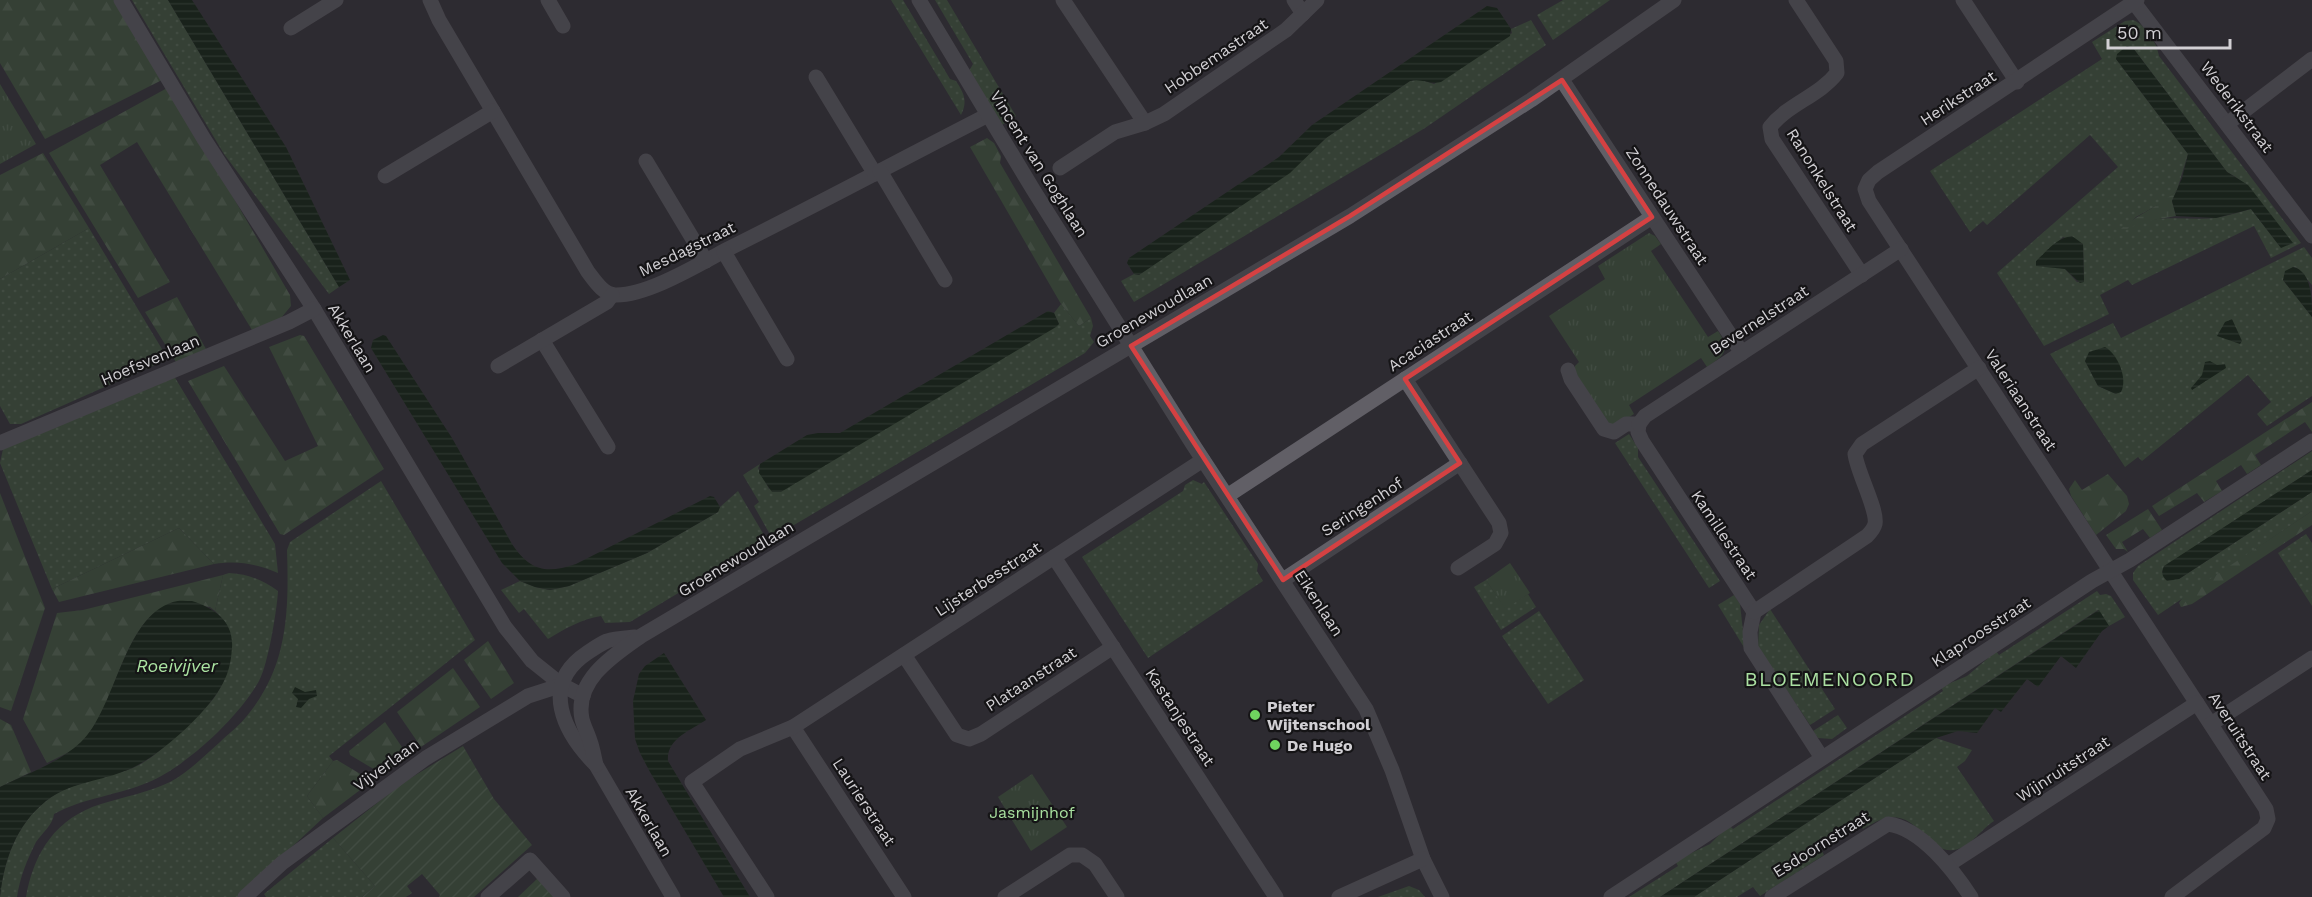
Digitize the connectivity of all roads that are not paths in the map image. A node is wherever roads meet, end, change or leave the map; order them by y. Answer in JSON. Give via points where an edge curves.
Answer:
{"nodes":[{"id":1,"x":121,"y":0,"type":"edge"},
{"id":2,"x":336,"y":0,"type":"edge"},
{"id":3,"x":430,"y":0,"type":"edge"},
{"id":4,"x":548,"y":0,"type":"edge"},
{"id":5,"x":920,"y":0,"type":"edge"},
{"id":6,"x":1063,"y":0,"type":"edge"},
{"id":7,"x":1294,"y":0,"type":"edge"},
{"id":8,"x":1317,"y":0,"type":"edge"},
{"id":9,"x":1674,"y":0,"type":"edge"},
{"id":10,"x":1796,"y":0,"type":"edge"},
{"id":11,"x":1964,"y":0,"type":"edge"},
{"id":12,"x":2134,"y":1,"type":"edge"},
{"id":13,"x":1303,"y":14,"type":"junction"},
{"id":14,"x":563,"y":26,"type":"dead end"},
{"id":15,"x":291,"y":28,"type":"dead end"},
{"id":16,"x":2312,"y":59,"type":"edge"},
{"id":17,"x":816,"y":77,"type":"dead end"},
{"id":18,"x":1562,"y":80,"type":"junction"},
{"id":19,"x":2017,"y":82,"type":"junction"},
{"id":20,"x":493,"y":111,"type":"junction"},
{"id":21,"x":988,"y":115,"type":"junction"},
{"id":22,"x":1145,"y":123,"type":"junction"},
{"id":23,"x":2227,"y":124,"type":"junction"},
{"id":24,"x":646,"y":161,"type":"dead end"},
{"id":25,"x":1060,"y":168,"type":"dead end"},
{"id":26,"x":878,"y":173,"type":"junction"},
{"id":27,"x":385,"y":176,"type":"dead end"},
{"id":28,"x":1652,"y":217,"type":"junction"},
{"id":29,"x":2312,"y":236,"type":"edge"},
{"id":30,"x":1900,"y":249,"type":"junction"},
{"id":31,"x":724,"y":252,"type":"junction"},
{"id":32,"x":706,"y":261,"type":"junction"},
{"id":33,"x":1862,"y":275,"type":"junction"},
{"id":34,"x":945,"y":280,"type":"dead end"},
{"id":35,"x":612,"y":295,"type":"junction"},
{"id":36,"x":314,"y":309,"type":"junction"},
{"id":37,"x":542,"y":340,"type":"junction"},
{"id":38,"x":1131,"y":346,"type":"junction"},
{"id":39,"x":1742,"y":353,"type":"junction"},
{"id":40,"x":787,"y":358,"type":"dead end"},
{"id":41,"x":498,"y":366,"type":"dead end"},
{"id":42,"x":1978,"y":368,"type":"junction"},
{"id":43,"x":1568,"y":370,"type":"dead end"},
{"id":44,"x":1405,"y":379,"type":"junction"},
{"id":45,"x":1639,"y":424,"type":"junction"},
{"id":46,"x":2312,"y":441,"type":"edge"},
{"id":47,"x":0,"y":443,"type":"edge"},
{"id":48,"x":608,"y":447,"type":"dead end"},
{"id":49,"x":1203,"y":460,"type":"junction"},
{"id":50,"x":1460,"y":464,"type":"junction"},
{"id":51,"x":1227,"y":496,"type":"junction"},
{"id":52,"x":1054,"y":557,"type":"junction"},
{"id":53,"x":1458,"y":568,"type":"dead end"},
{"id":54,"x":2111,"y":570,"type":"junction"},
{"id":55,"x":1283,"y":580,"type":"junction"},
{"id":56,"x":1754,"y":612,"type":"junction"},
{"id":57,"x":641,"y":636,"type":"junction"},
{"id":58,"x":1113,"y":647,"type":"junction"},
{"id":59,"x":904,"y":655,"type":"junction"},
{"id":60,"x":2312,"y":658,"type":"edge"},
{"id":61,"x":562,"y":685,"type":"junction"},
{"id":62,"x":583,"y":696,"type":"junction"},
{"id":63,"x":2197,"y":703,"type":"junction"},
{"id":64,"x":2211,"y":724,"type":"junction"},
{"id":65,"x":793,"y":728,"type":"junction"},
{"id":66,"x":1822,"y":758,"type":"junction"},
{"id":67,"x":596,"y":765,"type":"junction"},
{"id":68,"x":1423,"y":860,"type":"junction"},
{"id":69,"x":1948,"y":865,"type":"junction"},
{"id":70,"x":245,"y":897,"type":"edge"},
{"id":71,"x":488,"y":897,"type":"edge"},
{"id":72,"x":563,"y":897,"type":"edge"},
{"id":73,"x":673,"y":897,"type":"edge"},
{"id":74,"x":767,"y":897,"type":"edge"},
{"id":75,"x":904,"y":897,"type":"edge"},
{"id":76,"x":1005,"y":897,"type":"edge"},
{"id":77,"x":1117,"y":897,"type":"edge"},
{"id":78,"x":1276,"y":897,"type":"edge"},
{"id":79,"x":1339,"y":897,"type":"edge"},
{"id":80,"x":1442,"y":897,"type":"edge"},
{"id":81,"x":1611,"y":897,"type":"edge"},
{"id":82,"x":1772,"y":897,"type":"edge"},
{"id":83,"x":1971,"y":897,"type":"edge"},
{"id":84,"x":2172,"y":897,"type":"edge"}],
"edges":[{"from":1,"to":36,"type":"street","name":"Akkerlaan","via":[[204,139]]},
{"from":2,"to":15,"type":"street"},
{"from":3,"to":20,"type":"street"},
{"from":4,"to":14,"type":"street"},
{"from":5,"to":21,"type":"street","name":"Vincent van Goghlaan"},
{"from":6,"to":22,"type":"street"},
{"from":7,"to":13,"type":"street"},
{"from":8,"to":13,"type":"street","name":"Hobbemastraat"},
{"from":9,"to":18,"type":"street","name":"Groenewoudlaan"},
{"from":10,"to":33,"type":"street","name":"Ranonkelstraat","via":[[1836,61],[1838,73],[1779,116],[1770,127],[1772,139]]},
{"from":11,"to":19,"type":"street"},
{"from":12,"to":19,"type":"street","name":"Herikstraat"},
{"from":12,"to":23,"type":"street","name":"Wederikstraat"},
{"from":13,"to":22,"type":"street","name":"Hobbemastraat","via":[[1286,30]]},
{"from":16,"to":23,"type":"street"},
{"from":17,"to":26,"type":"street"},
{"from":18,"to":28,"type":"street","name":"Zonnedauwstraat"},
{"from":18,"to":38,"type":"street","name":"Groenewoudlaan","via":[[1395,189]]},
{"from":19,"to":30,"type":"street","name":"Herikstraat","via":[[1869,180],[1865,189],[1869,201]]},
{"from":20,"to":27,"type":"street"},
{"from":20,"to":35,"type":"street","via":[[588,272],[599,287]]},
{"from":21,"to":26,"type":"street","name":"Mesdagstraat"},
{"from":21,"to":38,"type":"street","name":"Vincent van Goghlaan"},
{"from":22,"to":25,"type":"street","name":"Hobbemastraat","via":[[1115,132]]},
{"from":23,"to":29,"type":"street","name":"Wederikstraat"},
{"from":24,"to":32,"type":"street"},
{"from":26,"to":31,"type":"street","name":"Mesdagstraat"},
{"from":26,"to":34,"type":"street"},
{"from":28,"to":39,"type":"street","name":"Zonnedauwstraat"},
{"from":28,"to":44,"type":"street","name":"Acaciastraat"},
{"from":30,"to":33,"type":"street","name":"Bevernelstraat"},
{"from":30,"to":42,"type":"street","name":"Valeriaanstraat"},
{"from":31,"to":32,"type":"street","name":"Mesdagstraat"},
{"from":31,"to":40,"type":"street"},
{"from":32,"to":35,"type":"street","name":"Mesdagstraat","via":[[642,291]]},
{"from":33,"to":39,"type":"street","name":"Bevernelstraat"},
{"from":35,"to":37,"type":"street","via":[[607,302]]},
{"from":36,"to":47,"type":"street","name":"Hoefsvenlaan"},
{"from":36,"to":61,"type":"street","name":"Akkerlaan","via":[[505,627],[532,661]]},
{"from":37,"to":41,"type":"street"},
{"from":37,"to":48,"type":"street"},
{"from":38,"to":49,"type":"street","name":"Eikenlaan"},
{"from":38,"to":57,"type":"street","name":"Groenewoudlaan"},
{"from":39,"to":45,"type":"street","name":"Bevernelstraat","via":[[1645,416]]},
{"from":42,"to":54,"type":"street","name":"Valeriaanstraat"},
{"from":42,"to":56,"type":"street","via":[[1862,444],[1855,454],[1875,525],[1867,536]]},
{"from":43,"to":45,"type":"street","via":[[1604,429],[1614,432],[1626,424]]},
{"from":44,"to":50,"type":"street"},
{"from":44,"to":51,"type":"street","name":"Acaciastraat"},
{"from":45,"to":56,"type":"street","name":"Kamillestraat","via":[[1642,441]]},
{"from":46,"to":54,"type":"street","name":"Klaproosstraat"},
{"from":49,"to":51,"type":"street","name":"Eikenlaan"},
{"from":49,"to":52,"type":"street","name":"Lijsterbesstraat"},
{"from":50,"to":53,"type":"street","via":[[1499,523],[1501,533],[1496,544]]},
{"from":50,"to":55,"type":"street","name":"Seringenhof"},
{"from":51,"to":55,"type":"street","name":"Eikenlaan"},
{"from":52,"to":58,"type":"street","name":"Kastanjestraat"},
{"from":52,"to":59,"type":"street","name":"Lijsterbesstraat"},
{"from":54,"to":63,"type":"street","name":"Averuitstraat"},
{"from":54,"to":66,"type":"street","name":"Klaproosstraat"},
{"from":55,"to":68,"type":"street","name":"Eikenlaan","via":[[1376,728]]},
{"from":56,"to":66,"type":"street","via":[[1751,648]]},
{"from":57,"to":61,"type":"street","name":"Groenewoudlaan","via":[[607,641],[576,661]]},
{"from":57,"to":62,"type":"street","name":"Groenewoudlaan","via":[[603,665]]},
{"from":58,"to":59,"type":"street","name":"Plataanstraat","via":[[969,739],[957,735]]},
{"from":58,"to":78,"type":"street","name":"Kastanjestraat"},
{"from":59,"to":65,"type":"street","name":"Lijsterbesstraat"},
{"from":60,"to":64,"type":"street"},
{"from":61,"to":62,"type":"street","name":"Akkerlaan"},
{"from":61,"to":67,"type":"street","name":"Akkerlaan","via":[[563,717],[579,747]]},
{"from":61,"to":70,"type":"street","name":"Vijverlaan","via":[[528,696],[426,758],[282,862]]},
{"from":62,"to":67,"type":"street","name":"Akkerlaan","via":[[582,717]]},
{"from":63,"to":64,"type":"street","name":"Averuitstraat"},
{"from":63,"to":69,"type":"street","name":"Wijnruitstraat"},
{"from":64,"to":84,"type":"street","name":"Averuitstraat","via":[[2266,809],[2268,819],[2264,828]]},
{"from":65,"to":74,"type":"street","name":"Lijsterbesstraat","via":[[740,749],[692,782]]},
{"from":65,"to":75,"type":"street","name":"Laurierstraat"},
{"from":66,"to":81,"type":"street","name":"Klaproosstraat"},
{"from":67,"to":73,"type":"street","name":"Akkerlaan"},
{"from":68,"to":79,"type":"street"},
{"from":68,"to":80,"type":"street","name":"Eikenlaan"},
{"from":69,"to":82,"type":"street","name":"Esdoornstraat","via":[[1914,835],[1888,824]]},
{"from":69,"to":83,"type":"street"},
{"from":71,"to":72,"type":"street","via":[[530,860]]},
{"from":76,"to":77,"type":"street","via":[[1070,855],[1082,855],[1095,864]]}]}
